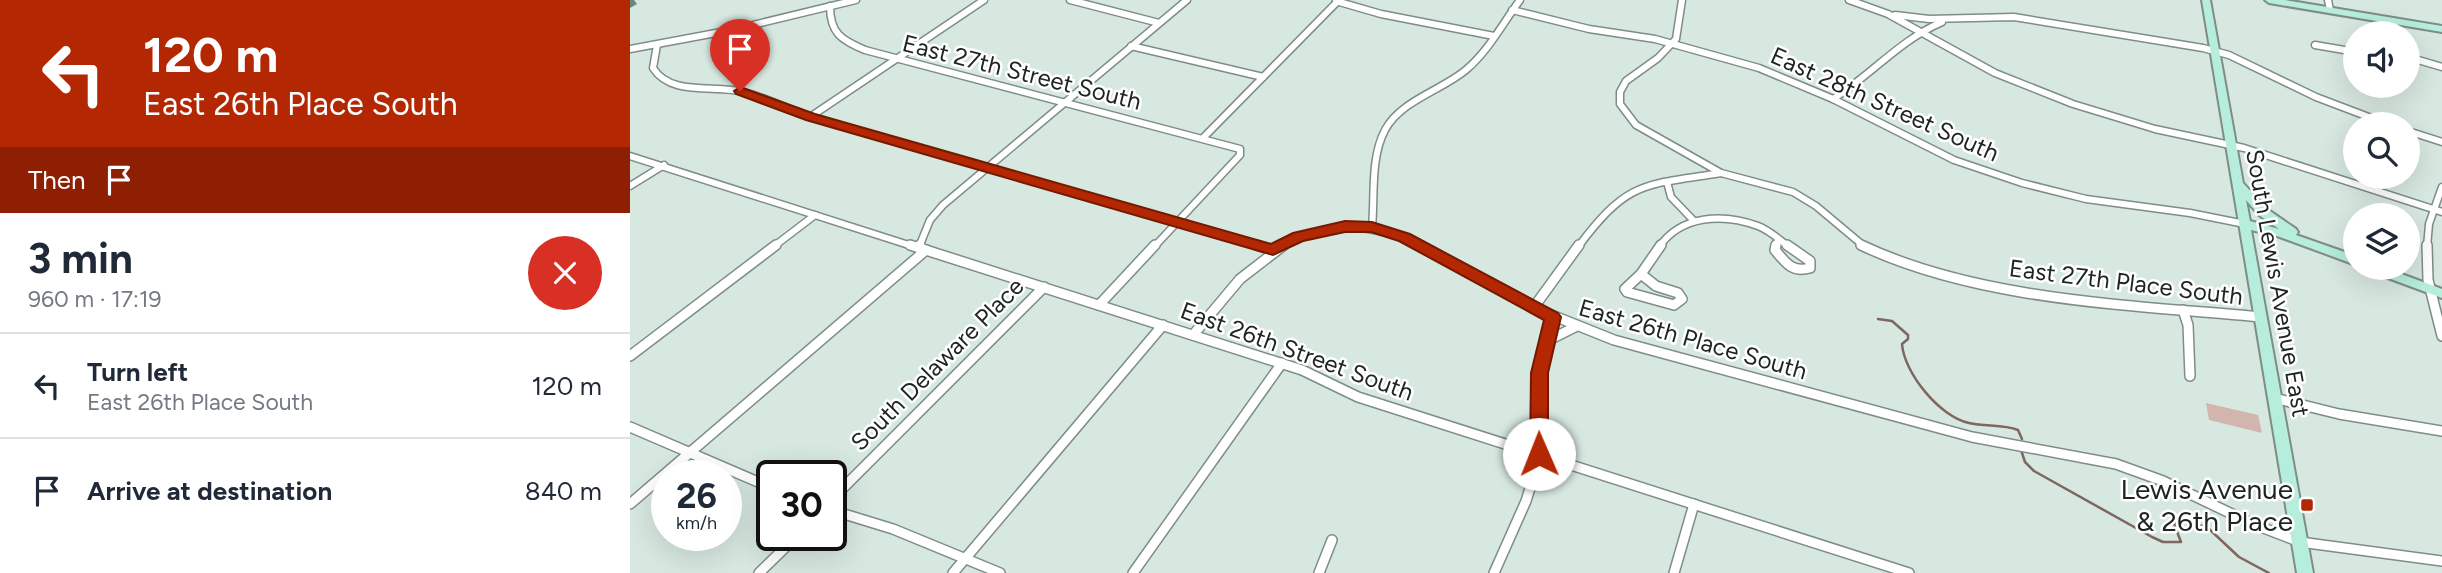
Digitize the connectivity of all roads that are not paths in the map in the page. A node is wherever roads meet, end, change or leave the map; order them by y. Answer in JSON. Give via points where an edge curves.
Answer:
{"nodes":[{"id":1,"x":856,"y":0,"type":"edge"},
{"id":2,"x":984,"y":0,"type":"edge"},
{"id":3,"x":1070,"y":0,"type":"edge"},
{"id":4,"x":1187,"y":0,"type":"edge"},
{"id":5,"x":1337,"y":0,"type":"edge"},
{"id":6,"x":1520,"y":0,"type":"edge"},
{"id":7,"x":1682,"y":0,"type":"edge"},
{"id":8,"x":1849,"y":0,"type":"edge"},
{"id":9,"x":2206,"y":0,"type":"edge"},
{"id":10,"x":2269,"y":0,"type":"edge"},
{"id":11,"x":2329,"y":5,"type":"edge"},
{"id":12,"x":830,"y":6,"type":"junction"},
{"id":13,"x":1512,"y":10,"type":"junction"},
{"id":14,"x":1888,"y":14,"type":"junction"},
{"id":15,"x":1948,"y":19,"type":"junction"},
{"id":16,"x":1159,"y":23,"type":"junction"},
{"id":17,"x":2442,"y":29,"type":"edge"},
{"id":18,"x":1918,"y":31,"type":"junction"},
{"id":19,"x":1494,"y":36,"type":"junction"},
{"id":20,"x":657,"y":45,"type":"junction"},
{"id":21,"x":1671,"y":45,"type":"junction"},
{"id":22,"x":2315,"y":45,"type":"dead end"},
{"id":23,"x":1131,"y":46,"type":"junction"},
{"id":24,"x":630,"y":49,"type":"edge"},
{"id":25,"x":2343,"y":50,"type":"edge"},
{"id":26,"x":2216,"y":51,"type":"junction"},
{"id":27,"x":895,"y":59,"type":"junction"},
{"id":28,"x":2420,"y":61,"type":"edge"},
{"id":29,"x":2442,"y":67,"type":"edge"},
{"id":30,"x":1264,"y":77,"type":"junction"},
{"id":31,"x":1833,"y":99,"type":"junction"},
{"id":32,"x":1064,"y":102,"type":"junction"},
{"id":33,"x":2356,"y":112,"type":"edge"},
{"id":34,"x":810,"y":117,"type":"junction"},
{"id":35,"x":2420,"y":135,"type":"edge"},
{"id":36,"x":1203,"y":138,"type":"junction"},
{"id":37,"x":2442,"y":142,"type":"edge"},
{"id":38,"x":2231,"y":146,"type":"junction"},
{"id":39,"x":630,"y":156,"type":"edge"},
{"id":40,"x":1702,"y":162,"type":"junction"},
{"id":41,"x":664,"y":165,"type":"junction"},
{"id":42,"x":988,"y":167,"type":"junction"},
{"id":43,"x":1721,"y":173,"type":"junction"},
{"id":44,"x":1697,"y":176,"type":"junction"},
{"id":45,"x":1667,"y":182,"type":"junction"},
{"id":46,"x":2238,"y":183,"type":"junction"},
{"id":47,"x":630,"y":186,"type":"edge"},
{"id":48,"x":2442,"y":187,"type":"edge"},
{"id":49,"x":2431,"y":209,"type":"junction"},
{"id":50,"x":2442,"y":212,"type":"edge"},
{"id":51,"x":815,"y":215,"type":"junction"},
{"id":52,"x":1178,"y":221,"type":"junction"},
{"id":53,"x":1694,"y":221,"type":"junction"},
{"id":54,"x":2245,"y":224,"type":"junction"},
{"id":55,"x":1372,"y":227,"type":"junction"},
{"id":56,"x":1778,"y":240,"type":"junction"},
{"id":57,"x":2306,"y":242,"type":"junction"},
{"id":58,"x":922,"y":249,"type":"junction"},
{"id":59,"x":1273,"y":250,"type":"junction"},
{"id":60,"x":2343,"y":256,"type":"edge"},
{"id":61,"x":1641,"y":274,"type":"junction"},
{"id":62,"x":2405,"y":280,"type":"edge"},
{"id":63,"x":1044,"y":287,"type":"junction"},
{"id":64,"x":2429,"y":289,"type":"junction"},
{"id":65,"x":2442,"y":294,"type":"edge"},
{"id":66,"x":1099,"y":305,"type":"junction"},
{"id":67,"x":1534,"y":307,"type":"junction"},
{"id":68,"x":2183,"y":310,"type":"junction"},
{"id":69,"x":1552,"y":317,"type":"junction"},
{"id":70,"x":2260,"y":317,"type":"junction"},
{"id":71,"x":1163,"y":325,"type":"junction"},
{"id":72,"x":1576,"y":327,"type":"junction"},
{"id":73,"x":1193,"y":335,"type":"junction"},
{"id":74,"x":2442,"y":336,"type":"edge"},
{"id":75,"x":1546,"y":341,"type":"junction"},
{"id":76,"x":630,"y":356,"type":"edge"},
{"id":77,"x":1282,"y":363,"type":"junction"},
{"id":78,"x":2190,"y":376,"type":"dead end"},
{"id":79,"x":2274,"y":398,"type":"junction"},
{"id":80,"x":630,"y":427,"type":"edge"},
{"id":81,"x":2442,"y":431,"type":"edge"},
{"id":82,"x":690,"y":453,"type":"junction"},
{"id":83,"x":1539,"y":454,"type":"junction"},
{"id":84,"x":756,"y":481,"type":"edge"},
{"id":85,"x":847,"y":484,"type":"edge"},
{"id":86,"x":1695,"y":503,"type":"junction"},
{"id":87,"x":630,"y":504,"type":"edge"},
{"id":88,"x":847,"y":515,"type":"edge"},
{"id":89,"x":1332,"y":540,"type":"dead end"},
{"id":90,"x":2300,"y":541,"type":"junction"},
{"id":91,"x":782,"y":551,"type":"edge"},
{"id":92,"x":965,"y":559,"type":"junction"},
{"id":93,"x":2442,"y":562,"type":"edge"},
{"id":94,"x":759,"y":573,"type":"edge"},
{"id":95,"x":953,"y":573,"type":"edge"},
{"id":96,"x":1000,"y":573,"type":"edge"},
{"id":97,"x":1133,"y":573,"type":"edge"},
{"id":98,"x":1320,"y":573,"type":"edge"},
{"id":99,"x":1494,"y":573,"type":"edge"},
{"id":100,"x":1674,"y":573,"type":"edge"},
{"id":101,"x":1909,"y":573,"type":"edge"},
{"id":102,"x":2305,"y":573,"type":"edge"}],
"edges":[{"from":1,"to":12,"type":"street"},
{"from":2,"to":27,"type":"street"},
{"from":3,"to":16,"type":"street"},
{"from":4,"to":16,"type":"street"},
{"from":5,"to":19,"type":"street","via":[[1381,14]]},
{"from":5,"to":30,"type":"street"},
{"from":6,"to":13,"type":"street"},
{"from":7,"to":21,"type":"street","via":[[1679,33]]},
{"from":8,"to":14,"type":"street"},
{"from":9,"to":26,"type":"main road","name":"South Lewis Avenue East"},
{"from":10,"to":11,"type":"main road"},
{"from":11,"to":17,"type":"main road"},
{"from":12,"to":20,"type":"street"},
{"from":12,"to":27,"type":"street","name":"East 27th Street South","via":[[830,26],[838,37]]},
{"from":13,"to":19,"type":"street"},
{"from":13,"to":21,"type":"street","name":"East 28th Street South"},
{"from":14,"to":15,"type":"street"},
{"from":14,"to":18,"type":"street"},
{"from":15,"to":18,"type":"street"},
{"from":15,"to":26,"type":"street","via":[[2014,17]]},
{"from":16,"to":23,"type":"street"},
{"from":18,"to":31,"type":"street"},
{"from":18,"to":38,"type":"street","via":[[1972,62],[2064,101],[2142,126]]},
{"from":19,"to":55,"type":"street","via":[[1464,72],[1398,115],[1385,131]]},
{"from":20,"to":24,"type":"street"},
{"from":20,"to":34,"type":"street","via":[[653,69],[664,80],[740,91]]},
{"from":21,"to":31,"type":"street","name":"East 28th Street South","via":[[1759,68]]},
{"from":21,"to":40,"type":"street","via":[[1626,81],[1620,104],[1636,125]]},
{"from":22,"to":25,"type":"street"},
{"from":23,"to":30,"type":"street"},
{"from":23,"to":32,"type":"street"},
{"from":26,"to":33,"type":"street"},
{"from":26,"to":38,"type":"main road","name":"South Lewis Avenue East"},
{"from":27,"to":32,"type":"street","name":"East 27th Street South"},
{"from":27,"to":34,"type":"street"},
{"from":28,"to":29,"type":"street"},
{"from":30,"to":36,"type":"street"},
{"from":31,"to":54,"type":"street","name":"East 28th Street South","via":[[1934,151],[2009,179],[2086,199]]},
{"from":32,"to":36,"type":"street","name":"East 27th Street South"},
{"from":32,"to":42,"type":"street"},
{"from":34,"to":42,"type":"street"},
{"from":35,"to":37,"type":"street"},
{"from":36,"to":52,"type":"street","name":"East 27th Street South","via":[[1240,149],[1240,155]]},
{"from":38,"to":46,"type":"main road","name":"South Lewis Avenue East"},
{"from":38,"to":49,"type":"street"},
{"from":39,"to":41,"type":"street","name":"East 26th Street South"},
{"from":40,"to":43,"type":"street"},
{"from":40,"to":44,"type":"street"},
{"from":41,"to":47,"type":"street"},
{"from":41,"to":51,"type":"street","name":"East 26th Street South"},
{"from":42,"to":52,"type":"street"},
{"from":42,"to":58,"type":"street","via":[[936,212],[925,230]]},
{"from":43,"to":44,"type":"street"},
{"from":43,"to":68,"type":"street","name":"East 27th Place South","via":[[1801,196],[1859,244],[1895,261],[2041,296]]},
{"from":44,"to":45,"type":"street"},
{"from":45,"to":53,"type":"street","via":[[1671,197]]},
{"from":45,"to":67,"type":"street","via":[[1624,195]]},
{"from":46,"to":54,"type":"main road","name":"South Lewis Avenue East"},
{"from":46,"to":57,"type":"main road","via":[[2263,212]]},
{"from":48,"to":49,"type":"street"},
{"from":49,"to":50,"type":"street"},
{"from":49,"to":64,"type":"street","via":[[2426,245]]},
{"from":51,"to":58,"type":"street","name":"East 26th Street South"},
{"from":51,"to":76,"type":"street"},
{"from":52,"to":59,"type":"street"},
{"from":52,"to":66,"type":"street"},
{"from":53,"to":56,"type":"street","via":[[1741,221],[1763,228]]},
{"from":53,"to":61,"type":"street","via":[[1668,234]]},
{"from":54,"to":57,"type":"main road"},
{"from":54,"to":70,"type":"main road","name":"South Lewis Avenue East"},
{"from":55,"to":59,"type":"street","name":"East 26th Place South","via":[[1324,229]]},
{"from":55,"to":67,"type":"street","name":"East 26th Place South","via":[[1404,238]]},
{"from":56,"to":56,"type":"street","via":[[1810,261],[1810,268],[1800,271],[1787,265],[1775,250]]},
{"from":57,"to":60,"type":"main road"},
{"from":58,"to":63,"type":"street","name":"East 26th Street South"},
{"from":58,"to":82,"type":"street"},
{"from":59,"to":73,"type":"street","name":"East 26th Place South","via":[[1237,280]]},
{"from":61,"to":61,"type":"street","via":[[1656,286],[1678,293],[1681,303],[1667,306],[1627,292],[1626,286]]},
{"from":62,"to":64,"type":"main road"},
{"from":63,"to":66,"type":"street","name":"East 26th Street South"},
{"from":63,"to":85,"type":"street","name":"South Delaware Place"},
{"from":64,"to":65,"type":"main road"},
{"from":64,"to":74,"type":"street"},
{"from":66,"to":71,"type":"street","name":"East 26th Street South"},
{"from":67,"to":69,"type":"street","name":"East 26th Place South"},
{"from":68,"to":70,"type":"street","name":"East 27th Place South"},
{"from":68,"to":78,"type":"street"},
{"from":69,"to":72,"type":"street","name":"East 26th Place South"},
{"from":69,"to":75,"type":"street"},
{"from":70,"to":79,"type":"main road","name":"South Lewis Avenue East"},
{"from":71,"to":73,"type":"street","name":"East 26th Street South"},
{"from":71,"to":92,"type":"street"},
{"from":72,"to":75,"type":"street"},
{"from":72,"to":90,"type":"street","name":"East 26th Place South","via":[[1975,437],[2117,464]]},
{"from":73,"to":77,"type":"street","name":"East 26th Street South"},
{"from":75,"to":83,"type":"street","via":[[1538,394]]},
{"from":77,"to":83,"type":"street","name":"East 26th Street South","via":[[1346,393]]},
{"from":77,"to":97,"type":"street"},
{"from":79,"to":81,"type":"street","via":[[2378,422]]},
{"from":79,"to":90,"type":"main road","name":"South Lewis Avenue East"},
{"from":80,"to":82,"type":"street"},
{"from":82,"to":84,"type":"street"},
{"from":82,"to":87,"type":"street"},
{"from":83,"to":86,"type":"street","name":"East 26th Street South"},
{"from":83,"to":99,"type":"street","via":[[1530,490]]},
{"from":86,"to":100,"type":"street"},
{"from":86,"to":101,"type":"street","name":"East 26th Street South"},
{"from":88,"to":92,"type":"street"},
{"from":89,"to":98,"type":"street"},
{"from":90,"to":93,"type":"street","name":"East 26th Place South"},
{"from":90,"to":102,"type":"main road","name":"South Lewis Avenue East"},
{"from":91,"to":94,"type":"street"},
{"from":92,"to":95,"type":"street"},
{"from":92,"to":96,"type":"street"}]}
